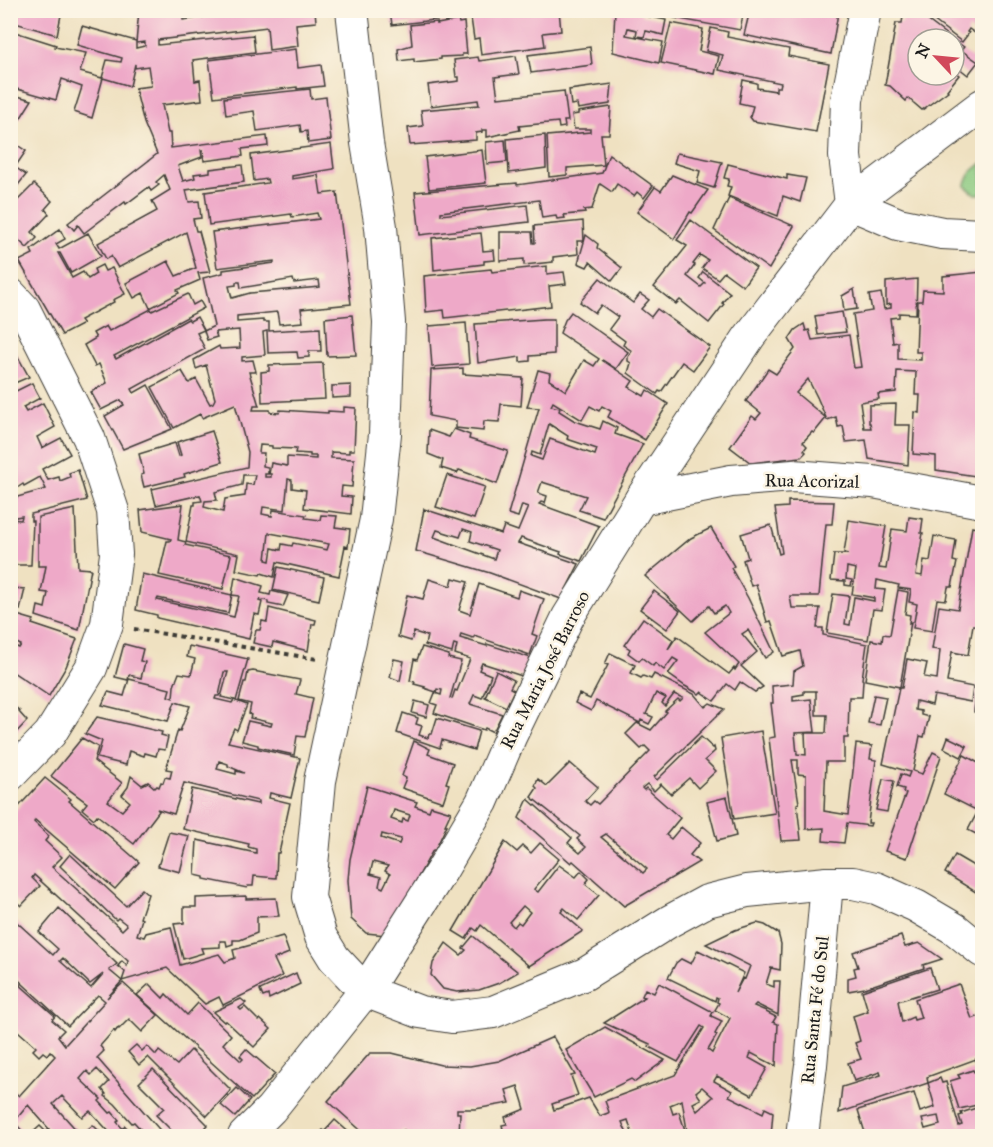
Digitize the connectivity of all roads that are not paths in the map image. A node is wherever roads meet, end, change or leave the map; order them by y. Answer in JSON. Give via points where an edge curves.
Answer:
{"nodes":[{"id":1,"x":352,"y":10,"type":"edge"},
{"id":2,"x":865,"y":10,"type":"edge"},
{"id":3,"x":982,"y":105,"type":"edge"},
{"id":4,"x":851,"y":204,"type":"junction"},
{"id":5,"x":982,"y":235,"type":"edge"},
{"id":6,"x":10,"y":294,"type":"edge"},
{"id":7,"x":641,"y":499,"type":"junction"},
{"id":8,"x":982,"y":502,"type":"edge"},
{"id":9,"x":10,"y":775,"type":"edge"},
{"id":10,"x":827,"y":883,"type":"junction"},
{"id":11,"x":982,"y":951,"type":"edge"},
{"id":12,"x":365,"y":991,"type":"junction"},
{"id":13,"x":244,"y":1137,"type":"edge"},
{"id":14,"x":802,"y":1137,"type":"edge"}],
"edges":[{"from":1,"to":12,"type":"street","via":[[381,227],[389,322],[385,434],[376,519],[320,781],[309,897],[321,937],[334,958]]},
{"from":2,"to":4,"type":"street","via":[[847,100],[845,156]]},
{"from":3,"to":4,"type":"street","name":"Rua Maria José Barroso"},
{"from":4,"to":5,"type":"street","via":[[898,224],[942,233]]},
{"from":4,"to":7,"type":"street","name":"Rua Maria José Barroso","via":[[749,337]]},
{"from":6,"to":9,"type":"street","via":[[24,309],[89,438],[112,511],[116,554],[107,624],[91,668],[50,734]]},
{"from":7,"to":8,"type":"street","name":"Rua Acorizal","via":[[731,481],[793,476],[873,482]]},
{"from":7,"to":12,"type":"street","name":"Rua Maria José Barroso","via":[[568,617],[482,802]]},
{"from":10,"to":11,"type":"street","via":[[876,888],[955,929]]},
{"from":10,"to":12,"type":"street","via":[[747,891],[707,901],[585,974],[493,1012],[452,1017],[420,1012]]},
{"from":10,"to":14,"type":"street","name":"Rua Santa Fé do Sul"},
{"from":12,"to":13,"type":"street","name":"Rua Maria José Barroso"}]}
